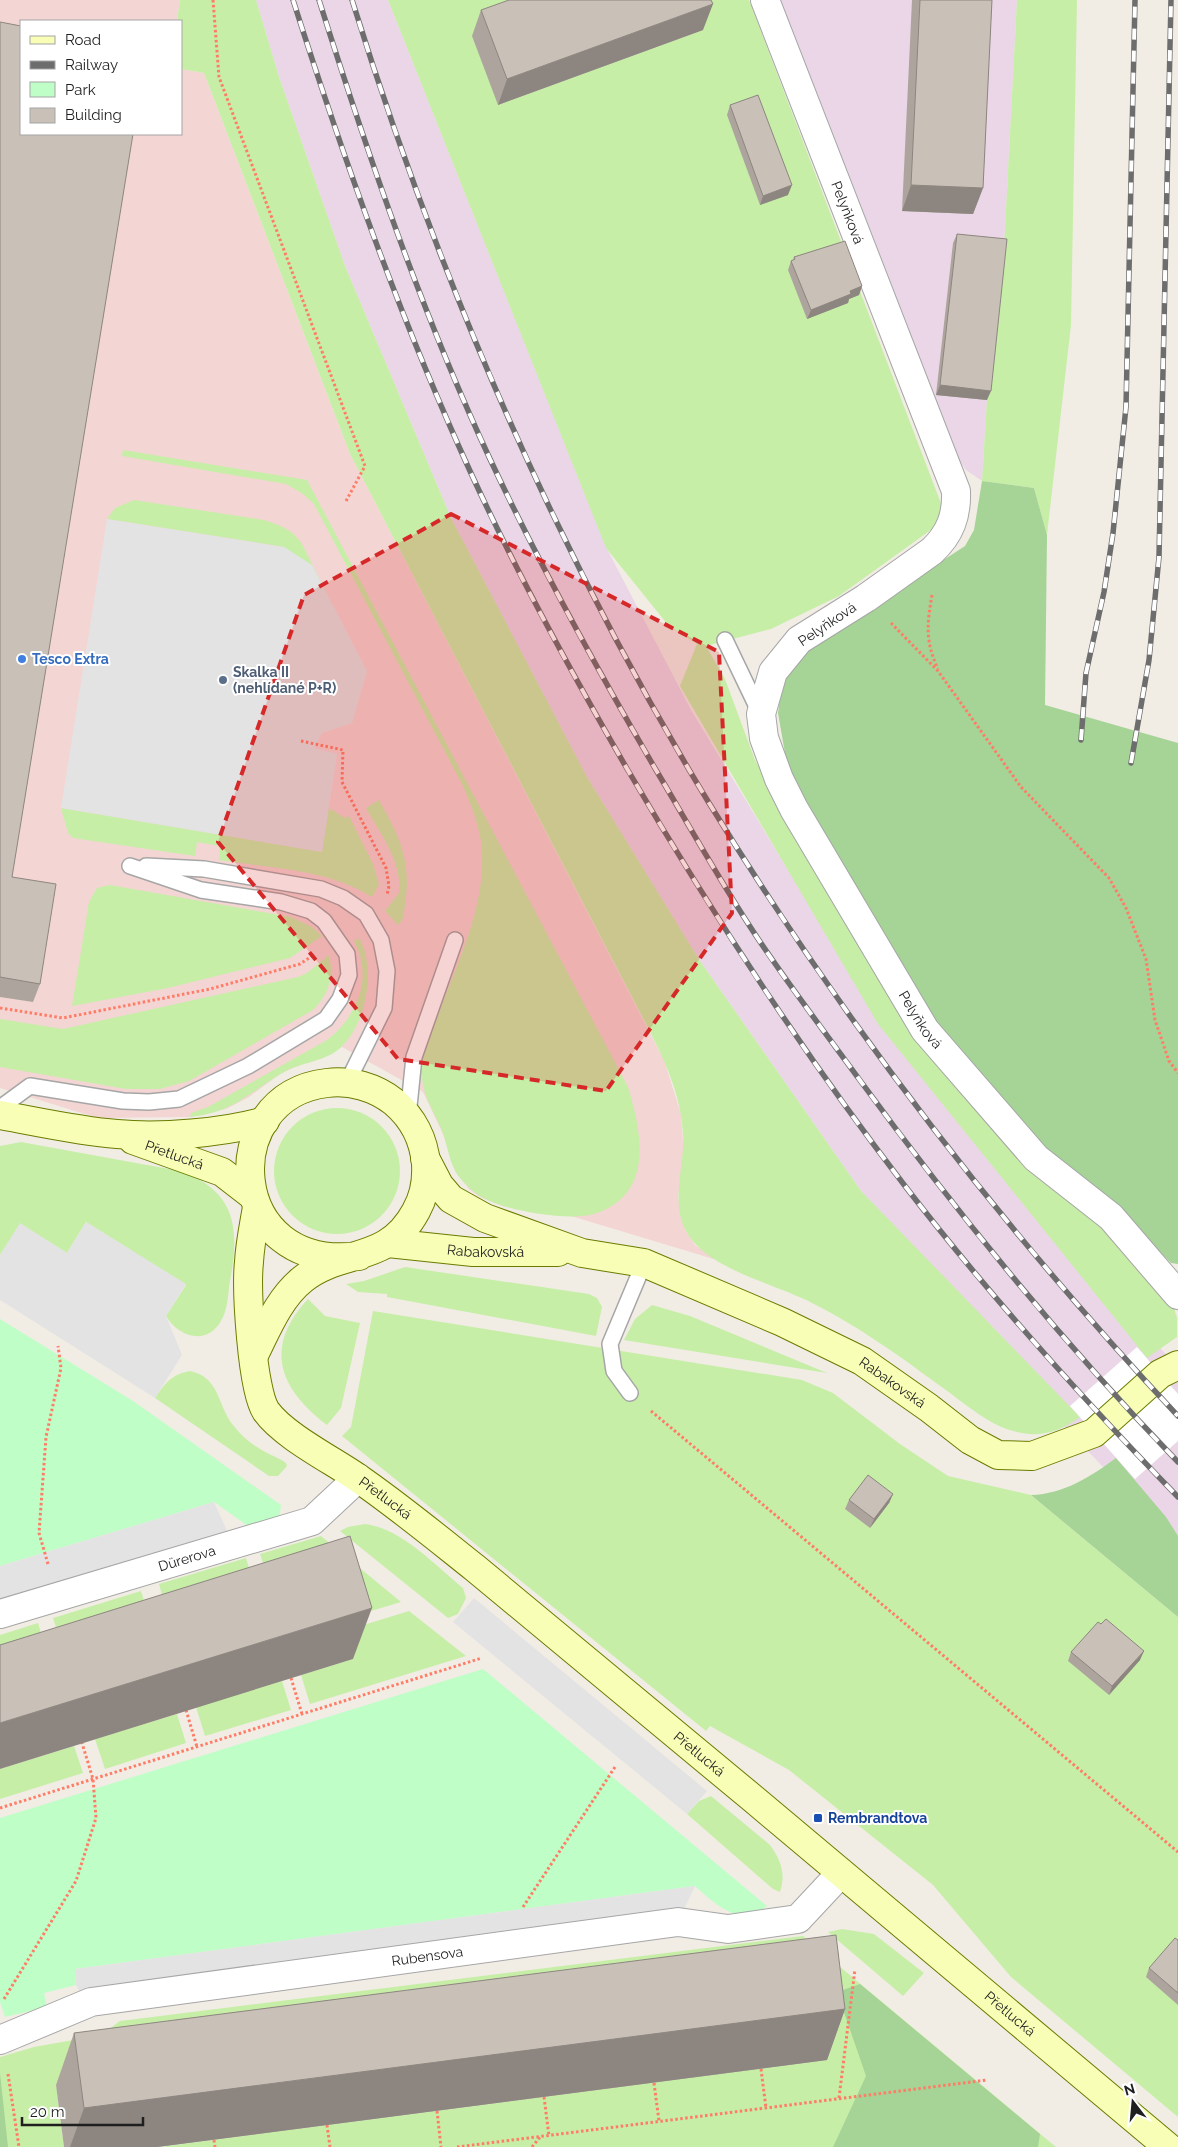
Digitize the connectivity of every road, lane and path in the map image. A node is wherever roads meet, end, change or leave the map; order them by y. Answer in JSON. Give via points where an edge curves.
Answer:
{"nodes":[{"id":1,"x":213,"y":0,"type":"edge"},
{"id":2,"x":765,"y":0,"type":"edge"},
{"id":3,"x":346,"y":501,"type":"dead end"},
{"id":4,"x":941,"y":542,"type":"junction"},
{"id":5,"x":866,"y":598,"type":"junction"},
{"id":6,"x":725,"y":640,"type":"dead end"},
{"id":7,"x":938,"y":671,"type":"junction"},
{"id":8,"x":761,"y":714,"type":"junction"},
{"id":9,"x":301,"y":742,"type":"dead end"},
{"id":10,"x":386,"y":898,"type":"dead end"},
{"id":11,"x":455,"y":940,"type":"dead end"},
{"id":12,"x":319,"y":951,"type":"dead end"},
{"id":13,"x":0,"y":1008,"type":"edge"},
{"id":14,"x":1178,"y":1073,"type":"edge"},
{"id":15,"x":347,"y":1083,"type":"junction"},
{"id":16,"x":0,"y":1108,"type":"edge"},
{"id":17,"x":0,"y":1115,"type":"edge"},
{"id":18,"x":408,"y":1116,"type":"junction"},
{"id":19,"x":265,"y":1121,"type":"junction"},
{"id":20,"x":118,"y":1134,"type":"junction"},
{"id":21,"x":426,"y":1158,"type":"junction"},
{"id":22,"x":255,"y":1202,"type":"junction"},
{"id":23,"x":388,"y":1243,"type":"junction"},
{"id":24,"x":582,"y":1253,"type":"junction"},
{"id":25,"x":359,"y":1256,"type":"junction"},
{"id":26,"x":644,"y":1263,"type":"junction"},
{"id":27,"x":1178,"y":1295,"type":"edge"},
{"id":28,"x":58,"y":1346,"type":"dead end"},
{"id":29,"x":254,"y":1355,"type":"junction"},
{"id":30,"x":1178,"y":1365,"type":"edge"},
{"id":31,"x":630,"y":1393,"type":"joint"},
{"id":32,"x":358,"y":1478,"type":"junction"},
{"id":33,"x":57,"y":1597,"type":"junction"},
{"id":34,"x":0,"y":1614,"type":"edge"},
{"id":35,"x":482,"y":1658,"type":"dead end"},
{"id":36,"x":291,"y":1678,"type":"edge"},
{"id":37,"x":186,"y":1710,"type":"edge"},
{"id":38,"x":302,"y":1714,"type":"junction"},
{"id":39,"x":82,"y":1743,"type":"edge"},
{"id":40,"x":197,"y":1747,"type":"junction"},
{"id":41,"x":614,"y":1767,"type":"dead end"},
{"id":42,"x":94,"y":1779,"type":"junction"},
{"id":43,"x":0,"y":1808,"type":"edge"},
{"id":44,"x":1178,"y":1852,"type":"edge"},
{"id":45,"x":842,"y":1873,"type":"junction"},
{"id":46,"x":498,"y":1945,"type":"junction"},
{"id":47,"x":855,"y":1969,"type":"dead end"},
{"id":48,"x":0,"y":2006,"type":"edge"},
{"id":49,"x":1,"y":2039,"type":"edge"},
{"id":50,"x":761,"y":2069,"type":"edge"},
{"id":51,"x":987,"y":2080,"type":"dead end"},
{"id":52,"x":654,"y":2083,"type":"edge"},
{"id":53,"x":544,"y":2097,"type":"edge"},
{"id":54,"x":839,"y":2098,"type":"junction"},
{"id":55,"x":766,"y":2108,"type":"junction"},
{"id":56,"x":437,"y":2111,"type":"edge"},
{"id":57,"x":659,"y":2121,"type":"junction"},
{"id":58,"x":327,"y":2125,"type":"edge"},
{"id":59,"x":540,"y":2136,"type":"junction"},
{"id":60,"x":549,"y":2136,"type":"junction"},
{"id":61,"x":214,"y":2140,"type":"edge"},
{"id":62,"x":19,"y":2147,"type":"edge"},
{"id":63,"x":215,"y":2147,"type":"edge"},
{"id":64,"x":330,"y":2147,"type":"edge"},
{"id":65,"x":441,"y":2147,"type":"edge"},
{"id":66,"x":458,"y":2147,"type":"edge"},
{"id":67,"x":532,"y":2147,"type":"edge"},
{"id":68,"x":1168,"y":2147,"type":"edge"}],
"edges":[{"from":1,"to":3,"type":"path","via":[[219,77],[365,466]]},
{"from":2,"to":4,"type":"street","name":"Pelyňková","via":[[956,491],[954,522]]},
{"from":4,"to":5,"type":"street","name":"Pelyňková","via":[[932,552]]},
{"from":4,"to":7,"type":"path","via":[[928,622],[930,651]]},
{"from":5,"to":7,"type":"path"},
{"from":5,"to":8,"type":"street","name":"Pelyňková","via":[[798,640],[773,672]]},
{"from":6,"to":8,"type":"lane"},
{"from":7,"to":14,"type":"path","via":[[1021,787],[1109,878],[1126,908],[1146,959],[1155,1020],[1169,1061]]},
{"from":8,"to":27,"type":"street","name":"Pelyňková","via":[[764,738],[790,802],[925,1030],[1036,1158],[1111,1217]]},
{"from":9,"to":10,"type":"path","via":[[343,750],[342,782],[386,868],[389,886]]},
{"from":11,"to":18,"type":"lane","via":[[414,1057]]},
{"from":12,"to":13,"type":"path","via":[[300,964],[210,989],[63,1018]]},
{"from":15,"to":16,"type":"lane","via":[[384,1008],[387,971],[382,940],[366,914],[321,888],[293,882],[204,869],[130,866],[201,890],[281,902],[324,920],[347,954],[349,975],[340,999],[326,1019],[248,1066],[179,1099],[123,1102],[30,1086]]},
{"from":15,"to":18,"type":"main road","name":"Přetlucká","via":[[384,1095]]},
{"from":15,"to":19,"type":"main road","name":"Přetlucká","via":[[322,1084],[296,1092]]},
{"from":17,"to":20,"type":"main road","name":"Přetlucká"},
{"from":18,"to":21,"type":"main road","name":"Přetlucká","via":[[417,1130]]},
{"from":19,"to":20,"type":"main road","name":"Přetlucká","via":[[241,1128],[190,1133]]},
{"from":19,"to":22,"type":"main road","name":"Přetlucká","via":[[250,1159]]},
{"from":20,"to":22,"type":"main road","name":"Přetlucká","via":[[222,1172]]},
{"from":21,"to":23,"type":"main road","name":"Přetlucká","via":[[426,1181],[419,1205],[406,1228]]},
{"from":21,"to":24,"type":"main road","name":"Rabakovská","via":[[451,1199],[514,1230]]},
{"from":22,"to":25,"type":"main road","name":"Přetlucká","via":[[274,1231],[297,1249],[328,1258]]},
{"from":22,"to":29,"type":"main road","name":"Přetlucká","via":[[248,1264]]},
{"from":23,"to":24,"type":"main road","name":"Rabakovská","via":[[473,1252]]},
{"from":23,"to":25,"type":"main road","name":"Přetlucká"},
{"from":24,"to":26,"type":"main road","name":"Rabakovská"},
{"from":25,"to":29,"type":"main road","name":"Přetlucká","via":[[326,1266],[302,1280],[278,1308]]},
{"from":26,"to":30,"type":"main road","name":"Rabakovská","via":[[782,1322],[862,1361],[970,1440],[998,1455],[1032,1456],[1094,1433],[1160,1374]]},
{"from":26,"to":31,"type":"lane","via":[[610,1344],[614,1371]]},
{"from":28,"to":33,"type":"path","via":[[62,1368],[46,1436],[39,1533]]},
{"from":29,"to":32,"type":"main road","name":"Přetlucká","via":[[258,1392],[267,1412],[302,1441]]},
{"from":31,"to":44,"type":"path"},
{"from":32,"to":33,"type":"street","name":"Dürerova","via":[[312,1521]]},
{"from":32,"to":45,"type":"main road","name":"Přetlucká","via":[[466,1561]]},
{"from":33,"to":34,"type":"street","name":"Dürerova"},
{"from":35,"to":38,"type":"path"},
{"from":36,"to":38,"type":"path"},
{"from":37,"to":40,"type":"path"},
{"from":38,"to":40,"type":"path"},
{"from":39,"to":42,"type":"path"},
{"from":40,"to":42,"type":"path"},
{"from":41,"to":46,"type":"path"},
{"from":42,"to":43,"type":"path"},
{"from":42,"to":48,"type":"path","via":[[96,1818],[76,1881]]},
{"from":45,"to":46,"type":"street","name":"Rubensova","via":[[798,1919],[728,1929],[678,1922]]},
{"from":45,"to":68,"type":"main road","name":"Přetlucká"},
{"from":46,"to":49,"type":"street","name":"Rubensova","via":[[85,2003]]},
{"from":47,"to":54,"type":"path"},
{"from":49,"to":62,"type":"path"},
{"from":50,"to":55,"type":"path"},
{"from":51,"to":54,"type":"path"},
{"from":52,"to":57,"type":"path"},
{"from":53,"to":60,"type":"path"},
{"from":54,"to":55,"type":"path"},
{"from":55,"to":57,"type":"path"},
{"from":56,"to":65,"type":"path"},
{"from":57,"to":60,"type":"path"},
{"from":58,"to":64,"type":"path"},
{"from":59,"to":60,"type":"path"},
{"from":59,"to":66,"type":"path"},
{"from":59,"to":67,"type":"path"},
{"from":61,"to":63,"type":"path"}]}
